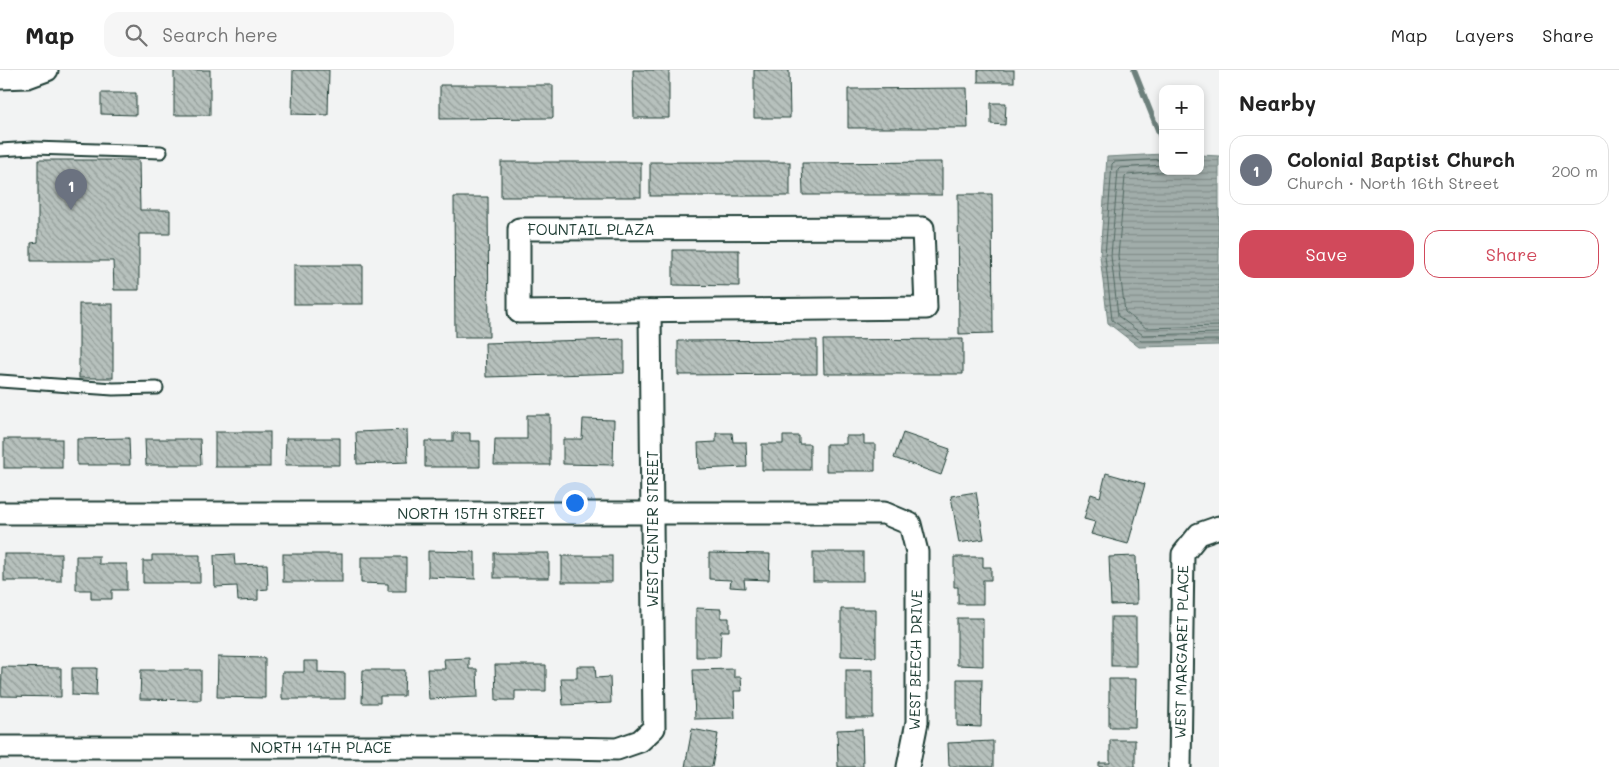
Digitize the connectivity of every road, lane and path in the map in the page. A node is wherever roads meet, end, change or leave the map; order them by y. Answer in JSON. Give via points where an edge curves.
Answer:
{"nodes":[{"id":1,"x":47,"y":70,"type":"edge"},
{"id":2,"x":0,"y":78,"type":"edge"},
{"id":3,"x":0,"y":150,"type":"edge"},
{"id":4,"x":161,"y":152,"type":"dead end"},
{"id":5,"x":650,"y":311,"type":"junction"},
{"id":6,"x":0,"y":381,"type":"edge"},
{"id":7,"x":157,"y":388,"type":"dead end"},
{"id":8,"x":0,"y":512,"type":"edge"},
{"id":9,"x":652,"y":514,"type":"junction"},
{"id":10,"x":1219,"y":527,"type":"edge"},
{"id":11,"x":917,"y":552,"type":"joint"},
{"id":12,"x":640,"y":741,"type":"joint"},
{"id":13,"x":0,"y":747,"type":"edge"},
{"id":14,"x":505,"y":757,"type":"edge"},
{"id":15,"x":908,"y":767,"type":"edge"},
{"id":16,"x":1180,"y":767,"type":"edge"}],
"edges":[{"from":1,"to":2,"type":"street","via":[[28,77]]},
{"from":3,"to":4,"type":"lane"},
{"from":5,"to":5,"type":"street","name":"FOUNTAIL PLAZA","via":[[519,312],[519,229],[924,228],[926,308]]},
{"from":5,"to":9,"type":"street","name":"WEST CENTER STREET"},
{"from":6,"to":7,"type":"lane","via":[[113,389]]},
{"from":8,"to":9,"type":"street","name":"NORTH 15TH STREET"},
{"from":9,"to":11,"type":"street","name":"NORTH 15TH STREET","via":[[884,512],[910,524]]},
{"from":9,"to":12,"type":"street","name":"WEST CENTER STREET","via":[[654,728]]},
{"from":10,"to":16,"type":"street","name":"WEST MARGARET PLACE","via":[[1199,534],[1183,554]]},
{"from":11,"to":15,"type":"street","name":"WEST BEECH DRIVE","via":[[916,722]]},
{"from":12,"to":14,"type":"street","name":"NORTH 14TH PLACE","via":[[617,749]]},
{"from":13,"to":14,"type":"street","name":"NORTH 14TH PLACE"}]}
